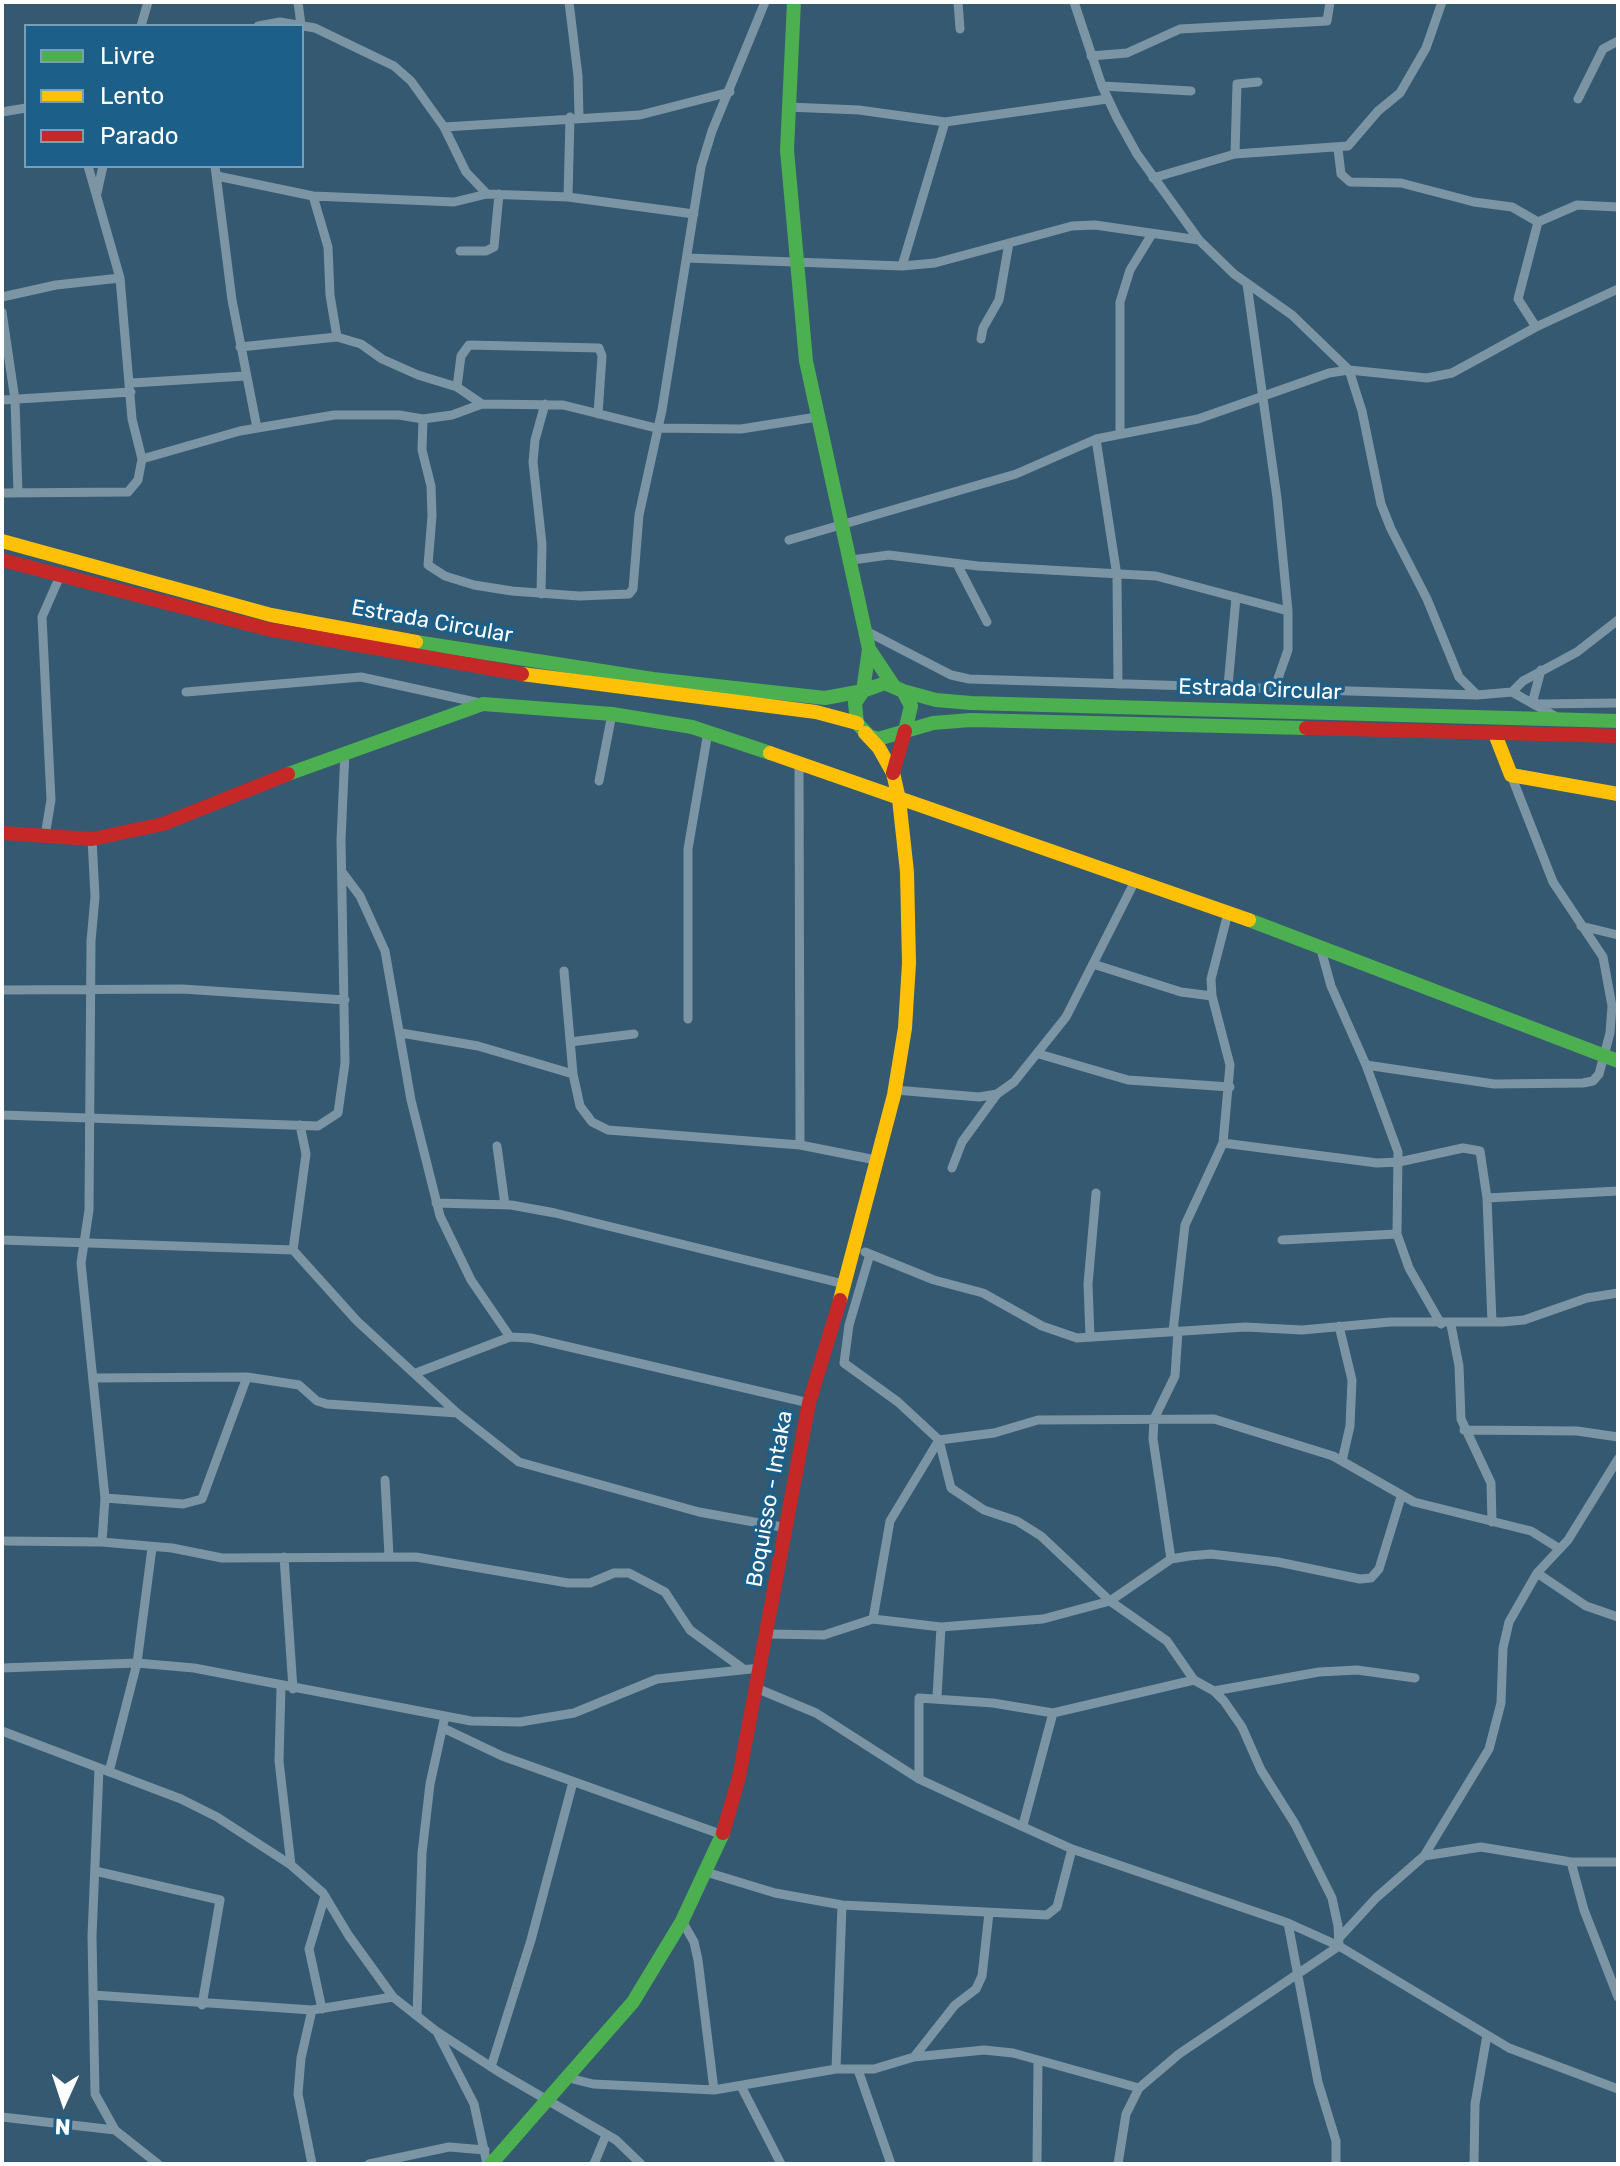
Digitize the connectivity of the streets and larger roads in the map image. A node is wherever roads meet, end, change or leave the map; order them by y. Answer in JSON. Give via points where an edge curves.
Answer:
{"nodes":[{"id":1,"x":148,"y":2,"type":"edge"},
{"id":2,"x":298,"y":2,"type":"edge"},
{"id":3,"x":569,"y":2,"type":"edge"},
{"id":4,"x":765,"y":2,"type":"edge"},
{"id":5,"x":794,"y":2,"type":"edge"},
{"id":6,"x":958,"y":2,"type":"edge"},
{"id":7,"x":1074,"y":2,"type":"edge"},
{"id":8,"x":1330,"y":2,"type":"edge"},
{"id":9,"x":1442,"y":2,"type":"edge"},
{"id":10,"x":142,"y":24,"type":"edge"},
{"id":11,"x":269,"y":24,"type":"edge"},
{"id":12,"x":294,"y":24,"type":"edge"},
{"id":13,"x":301,"y":24,"type":"edge"},
{"id":14,"x":304,"y":26,"type":"edge"},
{"id":15,"x":960,"y":29,"type":"dead end"},
{"id":16,"x":1618,"y":41,"type":"edge"},
{"id":17,"x":1091,"y":56,"type":"junction"},
{"id":18,"x":1258,"y":82,"type":"dead end"},
{"id":19,"x":1102,"y":86,"type":"junction"},
{"id":20,"x":1191,"y":91,"type":"dead end"},
{"id":21,"x":730,"y":92,"type":"junction"},
{"id":22,"x":1107,"y":99,"type":"junction"},
{"id":23,"x":1578,"y":99,"type":"dead end"},
{"id":24,"x":788,"y":107,"type":"junction"},
{"id":25,"x":24,"y":108,"type":"edge"},
{"id":26,"x":2,"y":112,"type":"edge"},
{"id":27,"x":574,"y":117,"type":"junction"},
{"id":28,"x":945,"y":122,"type":"junction"},
{"id":29,"x":444,"y":127,"type":"junction"},
{"id":30,"x":1338,"y":149,"type":"junction"},
{"id":31,"x":1235,"y":154,"type":"junction"},
{"id":32,"x":89,"y":168,"type":"edge"},
{"id":33,"x":103,"y":168,"type":"edge"},
{"id":34,"x":216,"y":171,"type":"edge"},
{"id":35,"x":1153,"y":178,"type":"junction"},
{"id":36,"x":97,"y":193,"type":"junction"},
{"id":37,"x":487,"y":194,"type":"junction"},
{"id":38,"x":499,"y":194,"type":"junction"},
{"id":39,"x":313,"y":196,"type":"junction"},
{"id":40,"x":568,"y":197,"type":"junction"},
{"id":41,"x":1618,"y":207,"type":"edge"},
{"id":42,"x":694,"y":214,"type":"junction"},
{"id":43,"x":1538,"y":222,"type":"junction"},
{"id":44,"x":1152,"y":234,"type":"junction"},
{"id":45,"x":1199,"y":240,"type":"junction"},
{"id":46,"x":1009,"y":243,"type":"junction"},
{"id":47,"x":460,"y":251,"type":"dead end"},
{"id":48,"x":687,"y":258,"type":"junction"},
{"id":49,"x":795,"y":260,"type":"junction"},
{"id":50,"x":902,"y":266,"type":"junction"},
{"id":51,"x":120,"y":278,"type":"junction"},
{"id":52,"x":1247,"y":284,"type":"junction"},
{"id":53,"x":1618,"y":289,"type":"edge"},
{"id":54,"x":2,"y":297,"type":"edge"},
{"id":55,"x":2,"y":312,"type":"edge"},
{"id":56,"x":1536,"y":327,"type":"junction"},
{"id":57,"x":337,"y":337,"type":"junction"},
{"id":58,"x":981,"y":339,"type":"dead end"},
{"id":59,"x":240,"y":347,"type":"junction"},
{"id":60,"x":1349,"y":370,"type":"junction"},
{"id":61,"x":245,"y":376,"type":"junction"},
{"id":62,"x":457,"y":387,"type":"junction"},
{"id":63,"x":131,"y":388,"type":"junction"},
{"id":64,"x":1261,"y":398,"type":"junction"},
{"id":65,"x":2,"y":400,"type":"edge"},
{"id":66,"x":15,"y":400,"type":"junction"},
{"id":67,"x":482,"y":404,"type":"junction"},
{"id":68,"x":545,"y":404,"type":"junction"},
{"id":69,"x":598,"y":414,"type":"junction"},
{"id":70,"x":817,"y":417,"type":"junction"},
{"id":71,"x":423,"y":419,"type":"junction"},
{"id":72,"x":257,"y":428,"type":"junction"},
{"id":73,"x":656,"y":428,"type":"junction"},
{"id":74,"x":1120,"y":433,"type":"junction"},
{"id":75,"x":1096,"y":439,"type":"junction"},
{"id":76,"x":142,"y":459,"type":"junction"},
{"id":77,"x":2,"y":493,"type":"edge"},
{"id":78,"x":18,"y":493,"type":"junction"},
{"id":79,"x":844,"y":522,"type":"junction"},
{"id":80,"x":789,"y":540,"type":"dead end"},
{"id":81,"x":2,"y":541,"type":"edge"},
{"id":82,"x":2,"y":560,"type":"edge"},
{"id":83,"x":852,"y":560,"type":"junction"},
{"id":84,"x":957,"y":564,"type":"junction"},
{"id":85,"x":60,"y":576,"type":"junction"},
{"id":86,"x":1117,"y":576,"type":"junction"},
{"id":87,"x":541,"y":594,"type":"junction"},
{"id":88,"x":1236,"y":597,"type":"junction"},
{"id":89,"x":1288,"y":611,"type":"junction"},
{"id":90,"x":1618,"y":620,"type":"edge"},
{"id":91,"x":987,"y":622,"type":"dead end"},
{"id":92,"x":866,"y":631,"type":"junction"},
{"id":93,"x":869,"y":649,"type":"junction"},
{"id":94,"x":1541,"y":670,"type":"junction"},
{"id":95,"x":1459,"y":677,"type":"junction"},
{"id":96,"x":1118,"y":684,"type":"junction"},
{"id":97,"x":1228,"y":686,"type":"junction"},
{"id":98,"x":1275,"y":687,"type":"junction"},
{"id":99,"x":898,"y":688,"type":"junction"},
{"id":100,"x":863,"y":691,"type":"junction"},
{"id":101,"x":186,"y":692,"type":"dead end"},
{"id":102,"x":1512,"y":692,"type":"junction"},
{"id":103,"x":1453,"y":693,"type":"junction"},
{"id":104,"x":1477,"y":695,"type":"junction"},
{"id":105,"x":1535,"y":702,"type":"junction"},
{"id":106,"x":1618,"y":703,"type":"edge"},
{"id":107,"x":483,"y":704,"type":"junction"},
{"id":108,"x":612,"y":714,"type":"junction"},
{"id":109,"x":1561,"y":719,"type":"junction"},
{"id":110,"x":1618,"y":721,"type":"edge"},
{"id":111,"x":859,"y":727,"type":"junction"},
{"id":112,"x":905,"y":731,"type":"junction"},
{"id":113,"x":708,"y":732,"type":"junction"},
{"id":114,"x":1495,"y":734,"type":"junction"},
{"id":115,"x":1618,"y":736,"type":"edge"},
{"id":116,"x":345,"y":751,"type":"junction"},
{"id":117,"x":799,"y":763,"type":"junction"},
{"id":118,"x":893,"y":773,"type":"junction"},
{"id":119,"x":1511,"y":775,"type":"junction"},
{"id":120,"x":599,"y":781,"type":"dead end"},
{"id":121,"x":1618,"y":794,"type":"edge"},
{"id":122,"x":899,"y":799,"type":"junction"},
{"id":123,"x":2,"y":833,"type":"edge"},
{"id":124,"x":45,"y":836,"type":"junction"},
{"id":125,"x":92,"y":839,"type":"junction"},
{"id":126,"x":342,"y":872,"type":"junction"},
{"id":127,"x":1135,"y":881,"type":"junction"},
{"id":128,"x":1228,"y":913,"type":"junction"},
{"id":129,"x":1581,"y":926,"type":"junction"},
{"id":130,"x":1618,"y":935,"type":"edge"},
{"id":131,"x":1320,"y":946,"type":"junction"},
{"id":132,"x":1093,"y":964,"type":"junction"},
{"id":133,"x":564,"y":971,"type":"dead end"},
{"id":134,"x":92,"y":988,"type":"junction"},
{"id":135,"x":2,"y":990,"type":"edge"},
{"id":136,"x":1212,"y":996,"type":"junction"},
{"id":137,"x":345,"y":1000,"type":"junction"},
{"id":138,"x":688,"y":1019,"type":"dead end"},
{"id":139,"x":401,"y":1033,"type":"junction"},
{"id":140,"x":634,"y":1034,"type":"dead end"},
{"id":141,"x":570,"y":1042,"type":"junction"},
{"id":142,"x":1039,"y":1054,"type":"junction"},
{"id":143,"x":1603,"y":1054,"type":"junction"},
{"id":144,"x":1618,"y":1061,"type":"edge"},
{"id":145,"x":1366,"y":1065,"type":"junction"},
{"id":146,"x":573,"y":1074,"type":"junction"},
{"id":147,"x":1230,"y":1087,"type":"junction"},
{"id":148,"x":895,"y":1090,"type":"junction"},
{"id":149,"x":997,"y":1094,"type":"junction"},
{"id":150,"x":2,"y":1115,"type":"edge"},
{"id":151,"x":89,"y":1116,"type":"junction"},
{"id":152,"x":300,"y":1125,"type":"junction"},
{"id":153,"x":1223,"y":1143,"type":"junction"},
{"id":154,"x":800,"y":1145,"type":"junction"},
{"id":155,"x":497,"y":1146,"type":"dead end"},
{"id":156,"x":876,"y":1160,"type":"junction"},
{"id":157,"x":1399,"y":1162,"type":"junction"},
{"id":158,"x":952,"y":1168,"type":"dead end"},
{"id":159,"x":1618,"y":1191,"type":"edge"},
{"id":160,"x":1096,"y":1193,"type":"dead end"},
{"id":161,"x":1487,"y":1198,"type":"junction"},
{"id":162,"x":436,"y":1203,"type":"junction"},
{"id":163,"x":505,"y":1205,"type":"junction"},
{"id":164,"x":1397,"y":1234,"type":"junction"},
{"id":165,"x":2,"y":1240,"type":"edge"},
{"id":166,"x":1282,"y":1240,"type":"dead end"},
{"id":167,"x":86,"y":1243,"type":"junction"},
{"id":168,"x":856,"y":1247,"type":"junction"},
{"id":169,"x":293,"y":1250,"type":"junction"},
{"id":170,"x":870,"y":1254,"type":"junction"},
{"id":171,"x":844,"y":1284,"type":"junction"},
{"id":172,"x":1618,"y":1293,"type":"edge"},
{"id":173,"x":1492,"y":1322,"type":"junction"},
{"id":174,"x":1446,"y":1324,"type":"junction"},
{"id":175,"x":1339,"y":1326,"type":"junction"},
{"id":176,"x":1175,"y":1331,"type":"junction"},
{"id":177,"x":510,"y":1337,"type":"junction"},
{"id":178,"x":1090,"y":1337,"type":"junction"},
{"id":179,"x":416,"y":1373,"type":"junction"},
{"id":180,"x":247,"y":1377,"type":"junction"},
{"id":181,"x":95,"y":1378,"type":"junction"},
{"id":182,"x":809,"y":1403,"type":"junction"},
{"id":183,"x":457,"y":1413,"type":"junction"},
{"id":184,"x":1154,"y":1419,"type":"junction"},
{"id":185,"x":1464,"y":1430,"type":"junction"},
{"id":186,"x":1618,"y":1437,"type":"edge"},
{"id":187,"x":939,"y":1440,"type":"junction"},
{"id":188,"x":1618,"y":1459,"type":"edge"},
{"id":189,"x":1342,"y":1461,"type":"junction"},
{"id":190,"x":385,"y":1480,"type":"dead end"},
{"id":191,"x":1401,"y":1497,"type":"junction"},
{"id":192,"x":105,"y":1498,"type":"junction"},
{"id":193,"x":1492,"y":1522,"type":"junction"},
{"id":194,"x":787,"y":1528,"type":"junction"},
{"id":195,"x":2,"y":1541,"type":"edge"},
{"id":196,"x":102,"y":1542,"type":"junction"},
{"id":197,"x":152,"y":1548,"type":"junction"},
{"id":198,"x":1560,"y":1549,"type":"junction"},
{"id":199,"x":389,"y":1556,"type":"junction"},
{"id":200,"x":284,"y":1557,"type":"junction"},
{"id":201,"x":1171,"y":1559,"type":"junction"},
{"id":202,"x":1537,"y":1573,"type":"junction"},
{"id":203,"x":1110,"y":1601,"type":"junction"},
{"id":204,"x":1618,"y":1617,"type":"edge"},
{"id":205,"x":873,"y":1619,"type":"junction"},
{"id":206,"x":941,"y":1627,"type":"junction"},
{"id":207,"x":768,"y":1634,"type":"junction"},
{"id":208,"x":137,"y":1663,"type":"junction"},
{"id":209,"x":2,"y":1668,"type":"edge"},
{"id":210,"x":742,"y":1668,"type":"junction"},
{"id":211,"x":760,"y":1668,"type":"junction"},
{"id":212,"x":1415,"y":1678,"type":"dead end"},
{"id":213,"x":1194,"y":1680,"type":"junction"},
{"id":214,"x":281,"y":1687,"type":"junction"},
{"id":215,"x":756,"y":1688,"type":"junction"},
{"id":216,"x":293,"y":1689,"type":"junction"},
{"id":217,"x":1214,"y":1691,"type":"junction"},
{"id":218,"x":937,"y":1697,"type":"junction"},
{"id":219,"x":1053,"y":1713,"type":"junction"},
{"id":220,"x":445,"y":1716,"type":"junction"},
{"id":221,"x":443,"y":1728,"type":"junction"},
{"id":222,"x":2,"y":1731,"type":"edge"},
{"id":223,"x":104,"y":1770,"type":"junction"},
{"id":224,"x":919,"y":1779,"type":"junction"},
{"id":225,"x":573,"y":1782,"type":"junction"},
{"id":226,"x":1023,"y":1825,"type":"junction"},
{"id":227,"x":1441,"y":1830,"type":"junction"},
{"id":228,"x":723,"y":1835,"type":"junction"},
{"id":229,"x":1072,"y":1849,"type":"junction"},
{"id":230,"x":1454,"y":1849,"type":"junction"},
{"id":231,"x":1424,"y":1856,"type":"junction"},
{"id":232,"x":1571,"y":1862,"type":"junction"},
{"id":233,"x":1618,"y":1862,"type":"edge"},
{"id":234,"x":291,"y":1865,"type":"junction"},
{"id":235,"x":95,"y":1871,"type":"junction"},
{"id":236,"x":706,"y":1872,"type":"junction"},
{"id":237,"x":325,"y":1896,"type":"junction"},
{"id":238,"x":842,"y":1905,"type":"junction"},
{"id":239,"x":989,"y":1913,"type":"junction"},
{"id":240,"x":682,"y":1921,"type":"junction"},
{"id":241,"x":1288,"y":1923,"type":"junction"},
{"id":242,"x":1339,"y":1942,"type":"junction"},
{"id":243,"x":1297,"y":1973,"type":"junction"},
{"id":244,"x":93,"y":1995,"type":"junction"},
{"id":245,"x":393,"y":1997,"type":"junction"},
{"id":246,"x":1618,"y":1997,"type":"edge"},
{"id":247,"x":202,"y":2005,"type":"junction"},
{"id":248,"x":317,"y":2010,"type":"junction"},
{"id":249,"x":417,"y":2016,"type":"junction"},
{"id":250,"x":436,"y":2031,"type":"junction"},
{"id":251,"x":1487,"y":2035,"type":"junction"},
{"id":252,"x":914,"y":2057,"type":"junction"},
{"id":253,"x":1038,"y":2060,"type":"junction"},
{"id":254,"x":491,"y":2067,"type":"junction"},
{"id":255,"x":836,"y":2069,"type":"junction"},
{"id":256,"x":858,"y":2070,"type":"junction"},
{"id":257,"x":569,"y":2078,"type":"junction"},
{"id":258,"x":741,"y":2086,"type":"junction"},
{"id":259,"x":1139,"y":2088,"type":"junction"},
{"id":260,"x":1618,"y":2089,"type":"edge"},
{"id":261,"x":714,"y":2090,"type":"junction"},
{"id":262,"x":546,"y":2102,"type":"junction"},
{"id":263,"x":2,"y":2117,"type":"edge"},
{"id":264,"x":115,"y":2130,"type":"junction"},
{"id":265,"x":606,"y":2135,"type":"junction"},
{"id":266,"x":488,"y":2159,"type":"edge"},
{"id":267,"x":155,"y":2163,"type":"edge"},
{"id":268,"x":312,"y":2164,"type":"edge"},
{"id":269,"x":369,"y":2164,"type":"edge"},
{"id":270,"x":594,"y":2164,"type":"edge"},
{"id":271,"x":641,"y":2164,"type":"edge"},
{"id":272,"x":781,"y":2164,"type":"edge"},
{"id":273,"x":891,"y":2164,"type":"edge"},
{"id":274,"x":1037,"y":2164,"type":"edge"},
{"id":275,"x":1118,"y":2164,"type":"edge"},
{"id":276,"x":1336,"y":2164,"type":"edge"},
{"id":277,"x":1474,"y":2164,"type":"edge"}],
"edges":[{"from":1,"to":10,"type":"street"},
{"from":2,"to":13,"type":"street"},
{"from":3,"to":27,"type":"street","via":[[577,65]]},
{"from":4,"to":21,"type":"street"},
{"from":5,"to":24,"type":"street"},
{"from":6,"to":15,"type":"street"},
{"from":7,"to":17,"type":"street"},
{"from":8,"to":17,"type":"street","via":[[1327,21],[1180,29],[1127,53]]},
{"from":9,"to":30,"type":"street","via":[[1426,48],[1400,93],[1348,146]]},
{"from":11,"to":12,"type":"street"},
{"from":14,"to":29,"type":"street","via":[[394,66]]},
{"from":16,"to":23,"type":"street","via":[[1603,49]]},
{"from":17,"to":19,"type":"street"},
{"from":18,"to":31,"type":"street","via":[[1237,84]]},
{"from":19,"to":20,"type":"street"},
{"from":19,"to":22,"type":"street"},
{"from":21,"to":27,"type":"street","via":[[640,115]]},
{"from":21,"to":42,"type":"street","via":[[707,146]]},
{"from":22,"to":28,"type":"street"},
{"from":22,"to":35,"type":"street"},
{"from":24,"to":28,"type":"street"},
{"from":24,"to":49,"type":"street"},
{"from":25,"to":26,"type":"street"},
{"from":27,"to":29,"type":"street"},
{"from":27,"to":40,"type":"street"},
{"from":28,"to":50,"type":"street"},
{"from":29,"to":37,"type":"street","via":[[466,172]]},
{"from":30,"to":31,"type":"street"},
{"from":30,"to":43,"type":"street","via":[[1341,174],[1350,182],[1401,183],[1512,207]]},
{"from":31,"to":35,"type":"street"},
{"from":32,"to":36,"type":"street"},
{"from":33,"to":36,"type":"street"},
{"from":34,"to":39,"type":"street"},
{"from":34,"to":59,"type":"street"},
{"from":35,"to":45,"type":"street"},
{"from":36,"to":51,"type":"street"},
{"from":37,"to":38,"type":"street"},
{"from":37,"to":39,"type":"street","via":[[454,202]]},
{"from":38,"to":40,"type":"street"},
{"from":38,"to":47,"type":"street","via":[[494,247]]},
{"from":39,"to":57,"type":"street","via":[[326,237]]},
{"from":40,"to":42,"type":"street"},
{"from":41,"to":43,"type":"street","via":[[1577,205]]},
{"from":42,"to":48,"type":"street"},
{"from":43,"to":56,"type":"street","via":[[1518,299]]},
{"from":44,"to":45,"type":"street"},
{"from":44,"to":46,"type":"street","via":[[1072,226]]},
{"from":44,"to":74,"type":"street","via":[[1130,270],[1120,302]]},
{"from":45,"to":52,"type":"street"},
{"from":46,"to":50,"type":"street","via":[[935,263]]},
{"from":46,"to":58,"type":"street","via":[[999,300]]},
{"from":48,"to":49,"type":"street"},
{"from":48,"to":73,"type":"street"},
{"from":49,"to":50,"type":"street"},
{"from":49,"to":70,"type":"street"},
{"from":51,"to":54,"type":"street"},
{"from":51,"to":63,"type":"street"},
{"from":52,"to":60,"type":"street","via":[[1292,315]]},
{"from":52,"to":64,"type":"street"},
{"from":53,"to":56,"type":"street"},
{"from":55,"to":66,"type":"street"},
{"from":56,"to":60,"type":"street","via":[[1452,373],[1414,378]]},
{"from":57,"to":59,"type":"street"},
{"from":57,"to":62,"type":"street"},
{"from":59,"to":61,"type":"street"},
{"from":60,"to":64,"type":"street"},
{"from":60,"to":95,"type":"street","via":[[1381,504]]},
{"from":61,"to":63,"type":"street"},
{"from":61,"to":72,"type":"street"},
{"from":62,"to":67,"type":"street"},
{"from":62,"to":69,"type":"street","via":[[461,356],[469,345],[599,348]]},
{"from":63,"to":66,"type":"street"},
{"from":63,"to":76,"type":"street"},
{"from":64,"to":74,"type":"street","via":[[1198,419]]},
{"from":64,"to":89,"type":"street"},
{"from":65,"to":66,"type":"street"},
{"from":66,"to":78,"type":"street"},
{"from":67,"to":68,"type":"street"},
{"from":67,"to":71,"type":"street"},
{"from":68,"to":69,"type":"street"},
{"from":68,"to":87,"type":"street","via":[[533,462],[542,544]]},
{"from":69,"to":73,"type":"street"},
{"from":70,"to":73,"type":"street","via":[[741,429]]},
{"from":70,"to":79,"type":"street"},
{"from":71,"to":72,"type":"street","via":[[334,415]]},
{"from":71,"to":87,"type":"street","via":[[422,450],[431,486],[428,565],[474,585]]},
{"from":72,"to":76,"type":"street"},
{"from":73,"to":87,"type":"street","via":[[639,515],[633,589],[629,594]]},
{"from":74,"to":75,"type":"street"},
{"from":75,"to":79,"type":"street","via":[[1016,474]]},
{"from":75,"to":86,"type":"street"},
{"from":76,"to":78,"type":"street","via":[[138,480],[128,492]]},
{"from":77,"to":78,"type":"street"},
{"from":79,"to":80,"type":"street"},
{"from":79,"to":83,"type":"street"},
{"from":81,"to":100,"type":"street","name":"Estrada Circular","via":[[271,615],[494,656],[825,698]]},
{"from":82,"to":85,"type":"street","name":"Estrada Circular"},
{"from":83,"to":84,"type":"street","via":[[889,555]]},
{"from":83,"to":92,"type":"street"},
{"from":84,"to":86,"type":"street"},
{"from":84,"to":91,"type":"street"},
{"from":85,"to":111,"type":"street","name":"Estrada Circular","via":[[267,629],[543,678],[816,712]]},
{"from":85,"to":124,"type":"street","via":[[42,617],[51,800]]},
{"from":86,"to":88,"type":"street","via":[[1156,576]]},
{"from":86,"to":96,"type":"street"},
{"from":88,"to":89,"type":"street"},
{"from":88,"to":97,"type":"street"},
{"from":89,"to":98,"type":"street","via":[[1286,664]]},
{"from":90,"to":94,"type":"street","via":[[1577,652]]},
{"from":92,"to":93,"type":"street"},
{"from":92,"to":96,"type":"street","via":[[951,675],[996,682]]},
{"from":93,"to":99,"type":"street"},
{"from":93,"to":100,"type":"street"},
{"from":94,"to":102,"type":"street"},
{"from":94,"to":105,"type":"street"},
{"from":95,"to":103,"type":"street"},
{"from":95,"to":104,"type":"street"},
{"from":96,"to":97,"type":"street"},
{"from":97,"to":98,"type":"street"},
{"from":98,"to":103,"type":"street"},
{"from":99,"to":100,"type":"street","via":[[877,683]]},
{"from":99,"to":109,"type":"street","name":"Estrada Circular","via":[[961,702]]},
{"from":99,"to":112,"type":"street","via":[[911,706]]},
{"from":100,"to":111,"type":"street","via":[[854,709]]},
{"from":101,"to":107,"type":"street","via":[[361,677]]},
{"from":102,"to":104,"type":"street"},
{"from":102,"to":105,"type":"street"},
{"from":103,"to":104,"type":"street"},
{"from":105,"to":106,"type":"street"},
{"from":105,"to":109,"type":"street"},
{"from":107,"to":108,"type":"street"},
{"from":107,"to":116,"type":"street"},
{"from":108,"to":113,"type":"street"},
{"from":108,"to":120,"type":"street"},
{"from":109,"to":110,"type":"street","name":"Estrada Circular"},
{"from":111,"to":112,"type":"street","via":[[869,736],[887,739]]},
{"from":111,"to":118,"type":"street"},
{"from":112,"to":114,"type":"street","name":"Estrada Circular","via":[[971,720]]},
{"from":112,"to":118,"type":"street"},
{"from":113,"to":117,"type":"street"},
{"from":113,"to":138,"type":"street","via":[[688,849]]},
{"from":114,"to":115,"type":"street","name":"Estrada Circular"},
{"from":114,"to":119,"type":"street"},
{"from":116,"to":125,"type":"street","via":[[163,824]]},
{"from":116,"to":126,"type":"street"},
{"from":117,"to":122,"type":"street"},
{"from":117,"to":154,"type":"street"},
{"from":118,"to":122,"type":"street","name":"Boquisso - Intaka"},
{"from":119,"to":121,"type":"street"},
{"from":119,"to":129,"type":"street","via":[[1541,855]]},
{"from":122,"to":127,"type":"street"},
{"from":122,"to":148,"type":"street","name":"Boquisso - Intaka","via":[[909,963]]},
{"from":123,"to":124,"type":"street"},
{"from":124,"to":125,"type":"street"},
{"from":125,"to":134,"type":"street"},
{"from":126,"to":137,"type":"street"},
{"from":126,"to":139,"type":"street","via":[[360,896],[385,951]]},
{"from":127,"to":128,"type":"street"},
{"from":127,"to":132,"type":"street"},
{"from":128,"to":131,"type":"street"},
{"from":128,"to":136,"type":"street","via":[[1212,969]]},
{"from":129,"to":130,"type":"street"},
{"from":129,"to":143,"type":"street","via":[[1603,957],[1612,1006]]},
{"from":131,"to":143,"type":"street"},
{"from":131,"to":145,"type":"street","via":[[1331,986]]},
{"from":132,"to":136,"type":"street","via":[[1181,992]]},
{"from":132,"to":142,"type":"street","via":[[1066,1017]]},
{"from":133,"to":141,"type":"street"},
{"from":134,"to":135,"type":"street"},
{"from":134,"to":137,"type":"street"},
{"from":134,"to":151,"type":"street"},
{"from":136,"to":147,"type":"street","via":[[1224,1033]]},
{"from":137,"to":152,"type":"street","via":[[338,1113],[318,1126]]},
{"from":139,"to":146,"type":"street","via":[[465,1043]]},
{"from":139,"to":162,"type":"street"},
{"from":140,"to":141,"type":"street"},
{"from":141,"to":146,"type":"street"},
{"from":142,"to":147,"type":"street","via":[[1128,1080]]},
{"from":142,"to":149,"type":"street"},
{"from":143,"to":144,"type":"street"},
{"from":143,"to":145,"type":"street","via":[[1599,1074],[1583,1083],[1494,1084]]},
{"from":145,"to":157,"type":"street"},
{"from":146,"to":154,"type":"street","via":[[585,1116],[608,1130]]},
{"from":147,"to":153,"type":"street"},
{"from":148,"to":149,"type":"street"},
{"from":148,"to":156,"type":"street","name":"Boquisso - Intaka"},
{"from":149,"to":158,"type":"street","via":[[962,1142]]},
{"from":150,"to":151,"type":"street"},
{"from":151,"to":152,"type":"street"},
{"from":151,"to":167,"type":"street"},
{"from":152,"to":169,"type":"street","via":[[306,1154]]},
{"from":153,"to":157,"type":"street"},
{"from":153,"to":176,"type":"street","via":[[1185,1225]]},
{"from":154,"to":156,"type":"street"},
{"from":155,"to":163,"type":"street"},
{"from":156,"to":168,"type":"street","name":"Boquisso - Intaka"},
{"from":157,"to":161,"type":"street","via":[[1474,1148],[1482,1157]]},
{"from":157,"to":164,"type":"street"},
{"from":159,"to":161,"type":"street"},
{"from":160,"to":178,"type":"street","via":[[1088,1284]]},
{"from":161,"to":173,"type":"street"},
{"from":162,"to":163,"type":"street"},
{"from":162,"to":177,"type":"street","via":[[471,1280]]},
{"from":163,"to":171,"type":"street"},
{"from":164,"to":166,"type":"street"},
{"from":164,"to":174,"type":"street","via":[[1409,1268]]},
{"from":165,"to":167,"type":"street"},
{"from":167,"to":169,"type":"street"},
{"from":167,"to":181,"type":"street","via":[[82,1283]]},
{"from":168,"to":170,"type":"street"},
{"from":168,"to":171,"type":"street","name":"Boquisso - Intaka"},
{"from":169,"to":179,"type":"street","via":[[357,1321]]},
{"from":170,"to":178,"type":"street","via":[[983,1293],[1063,1334]]},
{"from":170,"to":187,"type":"street","via":[[844,1363]]},
{"from":171,"to":182,"type":"street","name":"Boquisso - Intaka"},
{"from":172,"to":173,"type":"street","via":[[1524,1320]]},
{"from":173,"to":174,"type":"street"},
{"from":174,"to":175,"type":"street"},
{"from":174,"to":185,"type":"street"},
{"from":175,"to":176,"type":"street"},
{"from":175,"to":189,"type":"street","via":[[1352,1380]]},
{"from":176,"to":178,"type":"street"},
{"from":176,"to":184,"type":"street","via":[[1175,1376]]},
{"from":177,"to":179,"type":"street"},
{"from":177,"to":182,"type":"street","via":[[582,1348]]},
{"from":179,"to":183,"type":"street"},
{"from":180,"to":181,"type":"street"},
{"from":180,"to":183,"type":"street","via":[[299,1385],[327,1404]]},
{"from":180,"to":192,"type":"street","via":[[202,1499],[183,1504]]},
{"from":181,"to":192,"type":"street"},
{"from":182,"to":194,"type":"street","name":"Boquisso - Intaka"},
{"from":183,"to":194,"type":"street","via":[[532,1468],[699,1512]]},
{"from":184,"to":187,"type":"street","via":[[1038,1420],[994,1433]]},
{"from":184,"to":189,"type":"street","via":[[1214,1419]]},
{"from":184,"to":201,"type":"street"},
{"from":185,"to":186,"type":"street","via":[[1577,1431]]},
{"from":185,"to":193,"type":"street","via":[[1491,1483]]},
{"from":187,"to":203,"type":"street","via":[[951,1488],[976,1506],[1041,1536]]},
{"from":187,"to":205,"type":"street","via":[[890,1521]]},
{"from":188,"to":198,"type":"street"},
{"from":189,"to":191,"type":"street"},
{"from":190,"to":199,"type":"street"},
{"from":191,"to":193,"type":"street"},
{"from":191,"to":201,"type":"street","via":[[1379,1569],[1371,1578],[1211,1554]]},
{"from":192,"to":196,"type":"street"},
{"from":193,"to":198,"type":"street","via":[[1531,1531]]},
{"from":194,"to":207,"type":"street","name":"Boquisso - Intaka"},
{"from":195,"to":196,"type":"street"},
{"from":196,"to":197,"type":"street"},
{"from":197,"to":200,"type":"street","via":[[222,1558]]},
{"from":197,"to":208,"type":"street"},
{"from":198,"to":202,"type":"street"},
{"from":199,"to":200,"type":"street"},
{"from":199,"to":210,"type":"street","via":[[568,1583],[629,1573],[665,1592],[690,1630]]},
{"from":200,"to":216,"type":"street"},
{"from":201,"to":203,"type":"street"},
{"from":202,"to":204,"type":"street","via":[[1586,1606]]},
{"from":202,"to":227,"type":"street","via":[[1509,1622],[1496,1731]]},
{"from":203,"to":206,"type":"street","via":[[1043,1619]]},
{"from":203,"to":213,"type":"street","via":[[1167,1641]]},
{"from":205,"to":206,"type":"street"},
{"from":205,"to":207,"type":"street","via":[[824,1635]]},
{"from":206,"to":218,"type":"street"},
{"from":207,"to":211,"type":"street","name":"Boquisso - Intaka"},
{"from":208,"to":209,"type":"street"},
{"from":208,"to":214,"type":"street","via":[[194,1668]]},
{"from":208,"to":223,"type":"street"},
{"from":210,"to":211,"type":"street"},
{"from":210,"to":220,"type":"street","via":[[657,1679],[551,1720]]},
{"from":211,"to":215,"type":"street","name":"Boquisso - Intaka"},
{"from":212,"to":217,"type":"street","via":[[1357,1670],[1319,1672]]},
{"from":213,"to":217,"type":"street"},
{"from":213,"to":219,"type":"street"},
{"from":214,"to":216,"type":"street"},
{"from":214,"to":234,"type":"street","via":[[279,1761]]},
{"from":215,"to":224,"type":"street","via":[[816,1713]]},
{"from":215,"to":228,"type":"street","name":"Boquisso - Intaka"},
{"from":216,"to":220,"type":"street"},
{"from":217,"to":242,"type":"street","via":[[1242,1727],[1332,1898]]},
{"from":218,"to":219,"type":"street"},
{"from":218,"to":224,"type":"street","via":[[918,1701]]},
{"from":219,"to":226,"type":"street"},
{"from":220,"to":221,"type":"street"},
{"from":221,"to":225,"type":"street"},
{"from":221,"to":249,"type":"street","via":[[422,1853]]},
{"from":222,"to":223,"type":"street"},
{"from":223,"to":234,"type":"street","via":[[205,1811]]},
{"from":223,"to":235,"type":"street"},
{"from":224,"to":226,"type":"street"},
{"from":225,"to":228,"type":"street"},
{"from":225,"to":254,"type":"street"},
{"from":226,"to":229,"type":"street"},
{"from":227,"to":230,"type":"street"},
{"from":227,"to":231,"type":"street"},
{"from":228,"to":236,"type":"street","name":"Boquisso - Intaka"},
{"from":229,"to":239,"type":"street","via":[[1054,1912]]},
{"from":229,"to":241,"type":"street"},
{"from":230,"to":231,"type":"street"},
{"from":230,"to":232,"type":"street","via":[[1500,1848]]},
{"from":231,"to":242,"type":"street","via":[[1376,1898]]},
{"from":232,"to":233,"type":"street"},
{"from":232,"to":246,"type":"street"},
{"from":234,"to":237,"type":"street"},
{"from":235,"to":244,"type":"street"},
{"from":235,"to":247,"type":"street","via":[[220,1900]]},
{"from":236,"to":238,"type":"street","via":[[775,1893]]},
{"from":236,"to":240,"type":"street","name":"Boquisso - Intaka"},
{"from":237,"to":245,"type":"street"},
{"from":237,"to":248,"type":"street","via":[[309,1949]]},
{"from":238,"to":239,"type":"street"},
{"from":238,"to":255,"type":"street"},
{"from":239,"to":252,"type":"street","via":[[976,1989],[955,2005]]},
{"from":240,"to":257,"type":"street","name":"Boquisso - Intaka","via":[[633,2002]]},
{"from":240,"to":261,"type":"street","via":[[698,1960]]},
{"from":241,"to":242,"type":"street"},
{"from":241,"to":243,"type":"street"},
{"from":242,"to":243,"type":"street"},
{"from":242,"to":251,"type":"street"},
{"from":243,"to":259,"type":"street"},
{"from":243,"to":276,"type":"street","via":[[1318,2082],[1336,2141]]},
{"from":244,"to":247,"type":"street"},
{"from":244,"to":264,"type":"street","via":[[95,2094]]},
{"from":245,"to":248,"type":"street"},
{"from":245,"to":249,"type":"street"},
{"from":247,"to":248,"type":"street"},
{"from":248,"to":268,"type":"street","via":[[301,2058],[298,2094]]},
{"from":249,"to":250,"type":"street"},
{"from":250,"to":254,"type":"street"},
{"from":250,"to":266,"type":"street","via":[[474,2104]]},
{"from":251,"to":260,"type":"street","via":[[1541,2062]]},
{"from":251,"to":277,"type":"street","via":[[1475,2104]]},
{"from":252,"to":253,"type":"street","via":[[984,2050]]},
{"from":252,"to":256,"type":"street"},
{"from":253,"to":259,"type":"street"},
{"from":253,"to":274,"type":"street"},
{"from":254,"to":262,"type":"street"},
{"from":255,"to":256,"type":"street"},
{"from":255,"to":258,"type":"street"},
{"from":256,"to":273,"type":"street"},
{"from":257,"to":261,"type":"street","via":[[593,2084]]},
{"from":257,"to":262,"type":"street","name":"Boquisso - Intaka"},
{"from":258,"to":261,"type":"street"},
{"from":258,"to":272,"type":"street"},
{"from":259,"to":275,"type":"street","via":[[1121,2134]]},
{"from":262,"to":265,"type":"street"},
{"from":262,"to":266,"type":"street","name":"Boquisso - Intaka"},
{"from":263,"to":264,"type":"street"},
{"from":264,"to":267,"type":"street"},
{"from":265,"to":270,"type":"street"},
{"from":265,"to":271,"type":"street"},
{"from":266,"to":269,"type":"street","via":[[449,2147]]}]}
